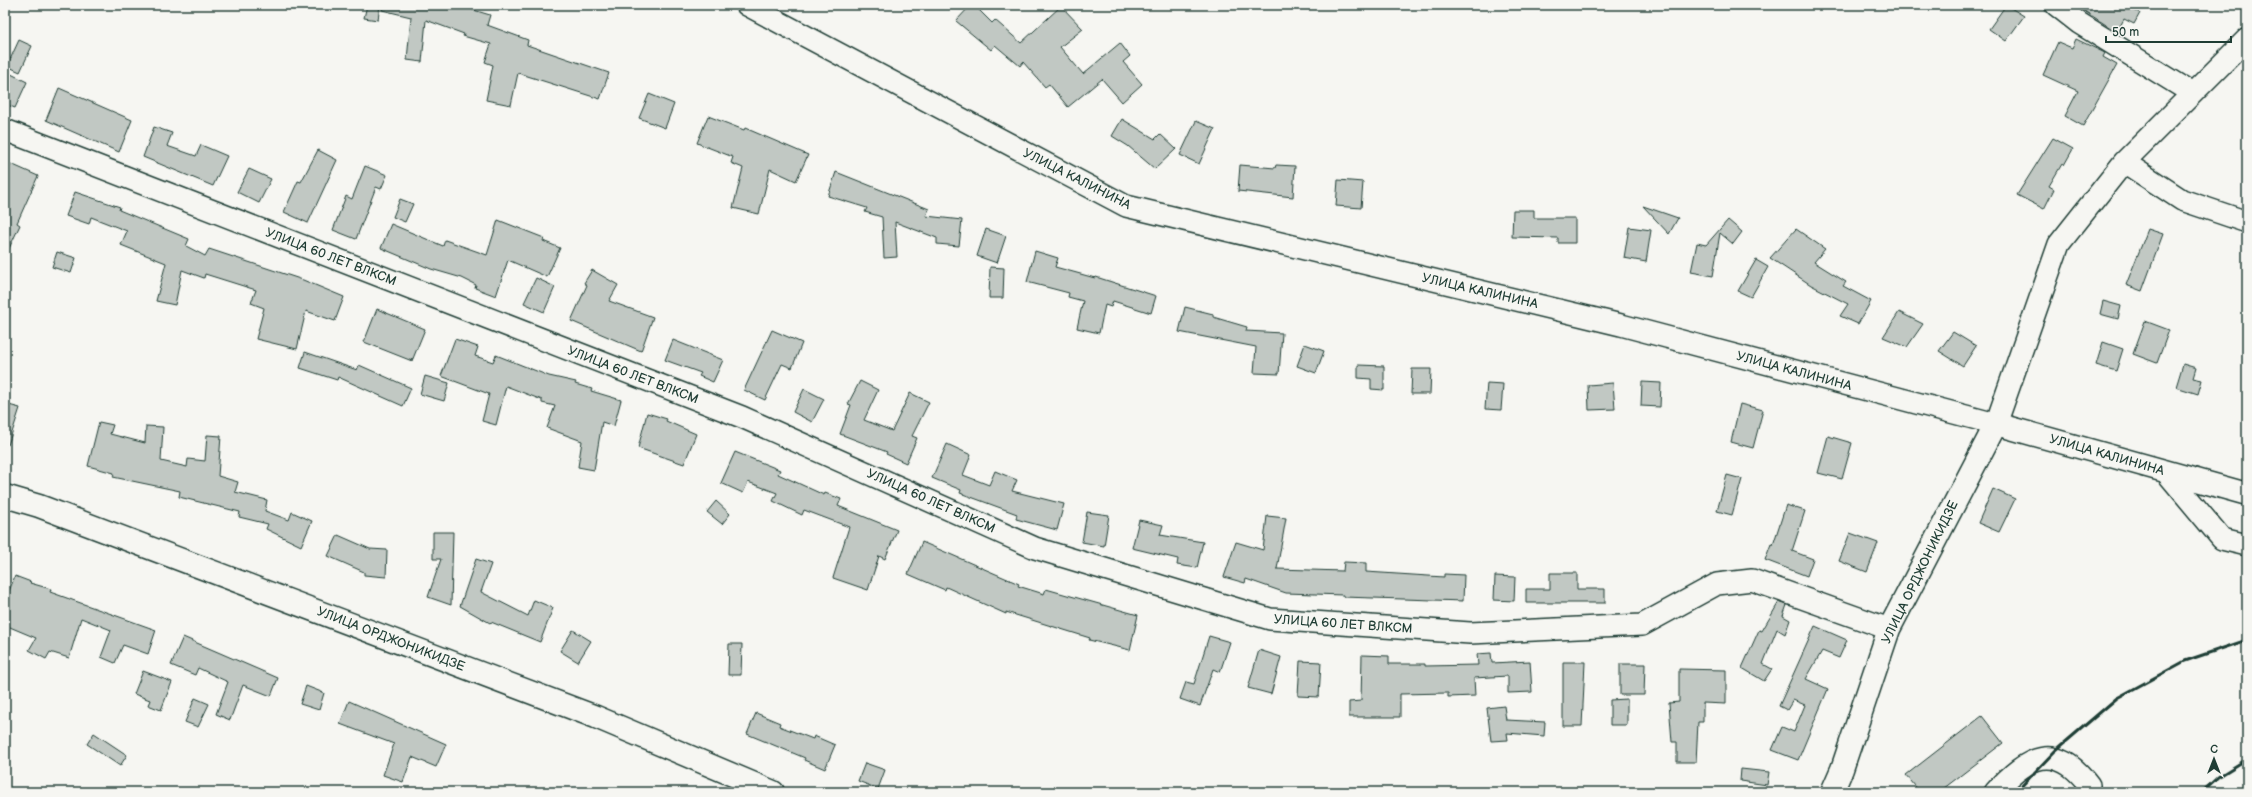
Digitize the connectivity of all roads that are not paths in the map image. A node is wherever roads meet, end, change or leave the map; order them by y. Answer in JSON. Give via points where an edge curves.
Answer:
{"nodes":[{"id":1,"x":747,"y":5,"type":"edge"},
{"id":2,"x":2056,"y":5,"type":"edge"},
{"id":3,"x":2247,"y":39,"type":"edge"},
{"id":4,"x":2192,"y":93,"type":"junction"},
{"id":5,"x":5,"y":130,"type":"edge"},
{"id":6,"x":2124,"y":162,"type":"junction"},
{"id":7,"x":2247,"y":222,"type":"edge"},
{"id":8,"x":1996,"y":424,"type":"junction"},
{"id":9,"x":2166,"y":472,"type":"junction"},
{"id":10,"x":2247,"y":494,"type":"edge"},
{"id":11,"x":5,"y":496,"type":"edge"},
{"id":12,"x":2247,"y":545,"type":"edge"},
{"id":13,"x":1889,"y":629,"type":"junction"},
{"id":14,"x":1842,"y":769,"type":"junction"},
{"id":15,"x":773,"y":792,"type":"edge"},
{"id":16,"x":1832,"y":792,"type":"edge"},
{"id":17,"x":1839,"y":792,"type":"edge"},
{"id":18,"x":1995,"y":792,"type":"edge"},
{"id":19,"x":2088,"y":792,"type":"edge"}],
"edges":[{"from":1,"to":8,"type":"street","name":"УЛИЦА КАЛИНИНА","via":[[1126,206],[1621,325]]},
{"from":2,"to":4,"type":"street","via":[[2079,23]]},
{"from":3,"to":4,"type":"street"},
{"from":4,"to":6,"type":"street"},
{"from":5,"to":13,"type":"street","name":"УЛИЦА 60 ЛЕТ ВЛКСМ","via":[[742,417],[1036,548],[1270,619],[1470,633],[1642,625],[1717,584],[1752,580]]},
{"from":6,"to":7,"type":"street","via":[[2182,200]]},
{"from":6,"to":8,"type":"street","via":[[2059,244]]},
{"from":8,"to":9,"type":"main road","name":"УЛИЦА КАЛИНИНА"},
{"from":8,"to":13,"type":"main road","name":"УЛИЦА ОРДЖОНИКИДЗЕ"},
{"from":9,"to":10,"type":"main road","name":"УЛИЦА КАЛИНИНА"},
{"from":9,"to":12,"type":"street","via":[[2222,539]]},
{"from":11,"to":15,"type":"main road","name":"УЛИЦА ОРДЖОНИКИДЗЕ","via":[[39,506],[596,717]]},
{"from":13,"to":14,"type":"main road","name":"УЛИЦА ОРДЖОНИКИДЗЕ"},
{"from":14,"to":16,"type":"main road","name":"УЛИЦА ОРДЖОНИКИДЗЕ"},
{"from":14,"to":17,"type":"street"},
{"from":18,"to":19,"type":"street","via":[[2008,778],[2037,757],[2056,758],[2078,770],[2089,785]]}]}
